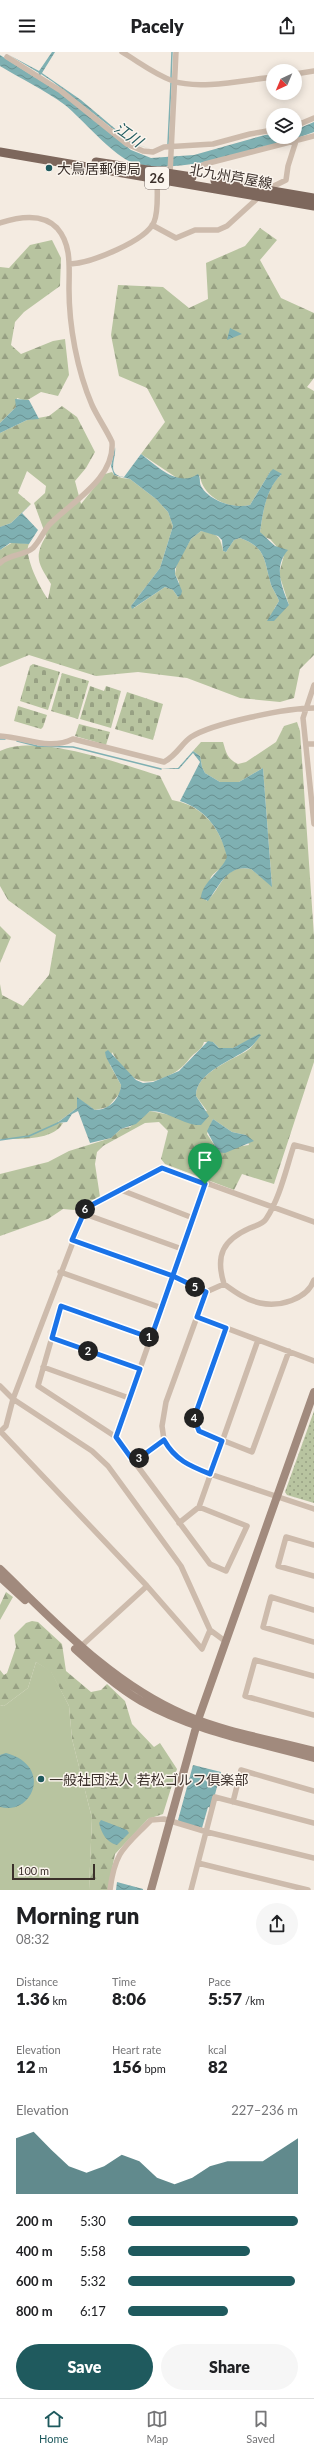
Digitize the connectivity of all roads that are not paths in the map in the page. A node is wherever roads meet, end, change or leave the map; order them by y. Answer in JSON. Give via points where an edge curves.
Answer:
{"nodes":[{"id":1,"x":122,"y":52,"type":"edge"},
{"id":2,"x":176,"y":52,"type":"edge"},
{"id":3,"x":7,"y":57,"type":"dead end"},
{"id":4,"x":314,"y":70,"type":"edge"},
{"id":5,"x":302,"y":73,"type":"edge"},
{"id":6,"x":266,"y":78,"type":"edge"},
{"id":7,"x":174,"y":82,"type":"junction"},
{"id":8,"x":314,"y":118,"type":"edge"},
{"id":9,"x":302,"y":123,"type":"edge"},
{"id":10,"x":266,"y":131,"type":"edge"},
{"id":11,"x":314,"y":136,"type":"edge"},
{"id":12,"x":302,"y":140,"type":"edge"},
{"id":13,"x":288,"y":144,"type":"edge"},
{"id":14,"x":295,"y":144,"type":"edge"},
{"id":15,"x":0,"y":146,"type":"edge"},
{"id":16,"x":171,"y":147,"type":"junction"},
{"id":17,"x":0,"y":152,"type":"edge"},
{"id":18,"x":170,"y":170,"type":"junction"},
{"id":19,"x":157,"y":178,"type":"junction"},
{"id":20,"x":192,"y":180,"type":"junction"},
{"id":21,"x":270,"y":191,"type":"junction"},
{"id":22,"x":260,"y":196,"type":"junction"},
{"id":23,"x":314,"y":198,"type":"edge"},
{"id":24,"x":314,"y":206,"type":"edge"},
{"id":25,"x":0,"y":223,"type":"edge"},
{"id":26,"x":152,"y":225,"type":"junction"},
{"id":27,"x":70,"y":264,"type":"junction"},
{"id":28,"x":0,"y":563,"type":"edge"},
{"id":29,"x":314,"y":685,"type":"edge"},
{"id":30,"x":307,"y":708,"type":"junction"},
{"id":31,"x":314,"y":708,"type":"edge"},
{"id":32,"x":0,"y":736,"type":"edge"},
{"id":33,"x":306,"y":744,"type":"junction"},
{"id":34,"x":314,"y":744,"type":"edge"},
{"id":35,"x":312,"y":779,"type":"edge"},
{"id":36,"x":314,"y":815,"type":"edge"},
{"id":37,"x":314,"y":824,"type":"edge"},
{"id":38,"x":314,"y":1150,"type":"edge"},
{"id":39,"x":205,"y":1184,"type":"junction"},
{"id":40,"x":121,"y":1190,"type":"junction"},
{"id":41,"x":272,"y":1208,"type":"junction"},
{"id":42,"x":82,"y":1213,"type":"junction"},
{"id":43,"x":193,"y":1218,"type":"junction"},
{"id":44,"x":314,"y":1222,"type":"edge"},
{"id":45,"x":72,"y":1240,"type":"junction"},
{"id":46,"x":182,"y":1249,"type":"junction"},
{"id":47,"x":60,"y":1272,"type":"junction"},
{"id":48,"x":173,"y":1276,"type":"junction"},
{"id":49,"x":314,"y":1280,"type":"edge"},
{"id":50,"x":224,"y":1284,"type":"junction"},
{"id":51,"x":206,"y":1292,"type":"junction"},
{"id":52,"x":162,"y":1308,"type":"junction"},
{"id":53,"x":197,"y":1317,"type":"junction"},
{"id":54,"x":226,"y":1328,"type":"junction"},
{"id":55,"x":52,"y":1338,"type":"junction"},
{"id":56,"x":151,"y":1338,"type":"junction"},
{"id":57,"x":258,"y":1340,"type":"junction"},
{"id":58,"x":289,"y":1351,"type":"junction"},
{"id":59,"x":314,"y":1361,"type":"edge"},
{"id":60,"x":43,"y":1367,"type":"junction"},
{"id":61,"x":140,"y":1369,"type":"junction"},
{"id":62,"x":0,"y":1386,"type":"edge"},
{"id":63,"x":314,"y":1392,"type":"edge"},
{"id":64,"x":129,"y":1398,"type":"junction"},
{"id":65,"x":13,"y":1400,"type":"junction"},
{"id":66,"x":0,"y":1432,"type":"edge"},
{"id":67,"x":116,"y":1437,"type":"junction"},
{"id":68,"x":164,"y":1440,"type":"junction"},
{"id":69,"x":222,"y":1441,"type":"junction"},
{"id":70,"x":134,"y":1462,"type":"junction"},
{"id":71,"x":210,"y":1474,"type":"junction"},
{"id":72,"x":276,"y":1497,"type":"junction"},
{"id":73,"x":198,"y":1507,"type":"junction"},
{"id":74,"x":314,"y":1509,"type":"edge"},
{"id":75,"x":179,"y":1523,"type":"junction"},
{"id":76,"x":314,"y":1545,"type":"edge"},
{"id":77,"x":0,"y":1569,"type":"edge"},
{"id":78,"x":314,"y":1576,"type":"edge"},
{"id":79,"x":0,"y":1577,"type":"edge"},
{"id":80,"x":147,"y":1586,"type":"junction"},
{"id":81,"x":314,"y":1610,"type":"edge"},
{"id":82,"x":210,"y":1630,"type":"junction"},
{"id":83,"x":225,"y":1641,"type":"junction"},
{"id":84,"x":314,"y":1642,"type":"edge"},
{"id":85,"x":79,"y":1648,"type":"junction"},
{"id":86,"x":314,"y":1676,"type":"edge"},
{"id":87,"x":314,"y":1716,"type":"edge"},
{"id":88,"x":197,"y":1723,"type":"junction"},
{"id":89,"x":314,"y":1751,"type":"edge"},
{"id":90,"x":314,"y":1758,"type":"edge"},
{"id":91,"x":314,"y":1791,"type":"edge"},
{"id":92,"x":234,"y":1802,"type":"junction"},
{"id":93,"x":170,"y":1821,"type":"junction"},
{"id":94,"x":314,"y":1822,"type":"edge"},
{"id":95,"x":207,"y":1832,"type":"junction"},
{"id":96,"x":314,"y":1858,"type":"edge"},
{"id":97,"x":198,"y":1863,"type":"junction"},
{"id":98,"x":110,"y":1890,"type":"edge"},
{"id":99,"x":151,"y":1890,"type":"edge"},
{"id":100,"x":191,"y":1890,"type":"edge"},
{"id":101,"x":308,"y":1890,"type":"edge"}],
"edges":[{"from":1,"to":7,"type":"street","via":[[156,74]]},
{"from":2,"to":7,"type":"street"},
{"from":3,"to":16,"type":"street","via":[[61,91],[127,144],[150,152]]},
{"from":4,"to":5,"type":"street"},
{"from":6,"to":7,"type":"street","via":[[214,83]]},
{"from":7,"to":16,"type":"street"},
{"from":8,"to":9,"type":"street"},
{"from":10,"to":16,"type":"street","via":[[213,144]]},
{"from":11,"to":12,"type":"street"},
{"from":13,"to":20,"type":"street","via":[[205,164],[196,169]]},
{"from":14,"to":21,"type":"street","via":[[286,180]]},
{"from":15,"to":18,"type":"main road","name":"北九州芦屋線","number":"26"},
{"from":16,"to":18,"type":"street"},
{"from":17,"to":19,"type":"main road","name":"北九州芦屋線","number":"26"},
{"from":18,"to":20,"type":"main road","name":"北九州芦屋線","number":"26"},
{"from":19,"to":20,"type":"main road","name":"北九州芦屋線","number":"26"},
{"from":19,"to":26,"type":"street","via":[[155,220]]},
{"from":20,"to":21,"type":"main road","name":"北九州芦屋線","number":"26"},
{"from":20,"to":22,"type":"main road","name":"北九州芦屋線","number":"26"},
{"from":21,"to":23,"type":"main road","name":"北九州芦屋線","number":"26"},
{"from":22,"to":24,"type":"main road","name":"北九州芦屋線","number":"26"},
{"from":22,"to":26,"type":"street","via":[[227,226],[218,230],[195,230],[176,238]]},
{"from":25,"to":27,"type":"street","via":[[25,216],[48,221],[62,235]]},
{"from":26,"to":27,"type":"street","via":[[109,254]]},
{"from":27,"to":28,"type":"street","via":[[69,290],[76,351],[86,391],[112,442],[111,453],[104,470],[86,494],[50,524],[31,549],[7,557]]},
{"from":29,"to":30,"type":"street"},
{"from":30,"to":31,"type":"street"},
{"from":30,"to":32,"type":"street","via":[[285,710],[217,727],[191,738],[164,762],[73,739],[64,744],[45,744]]},
{"from":30,"to":33,"type":"street","via":[[303,718]]},
{"from":33,"to":34,"type":"street"},
{"from":33,"to":35,"type":"street"},
{"from":35,"to":36,"type":"street"},
{"from":36,"to":37,"type":"street"},
{"from":38,"to":41,"type":"street","via":[[294,1145]]},
{"from":39,"to":40,"type":"street","via":[[162,1168]]},
{"from":39,"to":41,"type":"street"},
{"from":39,"to":43,"type":"street"},
{"from":40,"to":42,"type":"street","via":[[86,1208]]},
{"from":40,"to":43,"type":"street"},
{"from":41,"to":44,"type":"street"},
{"from":41,"to":50,"type":"street","via":[[264,1221],[232,1238],[225,1246],[219,1264]]},
{"from":42,"to":45,"type":"street"},
{"from":42,"to":46,"type":"street"},
{"from":43,"to":46,"type":"street"},
{"from":45,"to":47,"type":"street"},
{"from":45,"to":48,"type":"street"},
{"from":46,"to":48,"type":"street"},
{"from":47,"to":52,"type":"street"},
{"from":47,"to":65,"type":"street"},
{"from":48,"to":51,"type":"street"},
{"from":48,"to":52,"type":"street"},
{"from":49,"to":50,"type":"street","via":[[312,1287],[306,1292],[280,1304],[261,1304],[252,1301]]},
{"from":50,"to":51,"type":"street"},
{"from":51,"to":53,"type":"street"},
{"from":52,"to":56,"type":"street"},
{"from":53,"to":54,"type":"street"},
{"from":53,"to":68,"type":"street","via":[[166,1402],[162,1426]]},
{"from":54,"to":57,"type":"street"},
{"from":54,"to":69,"type":"street","via":[[194,1418],[199,1431]]},
{"from":55,"to":56,"type":"street","via":[[61,1306]]},
{"from":55,"to":60,"type":"street"},
{"from":55,"to":61,"type":"street"},
{"from":56,"to":61,"type":"street"},
{"from":57,"to":58,"type":"street"},
{"from":57,"to":69,"type":"street"},
{"from":58,"to":59,"type":"street"},
{"from":58,"to":69,"type":"street","via":[[252,1452]]},
{"from":60,"to":64,"type":"street"},
{"from":60,"to":67,"type":"street","via":[[38,1386]]},
{"from":61,"to":64,"type":"street"},
{"from":62,"to":65,"type":"street"},
{"from":63,"to":72,"type":"street"},
{"from":64,"to":67,"type":"street"},
{"from":65,"to":66,"type":"street","via":[[6,1426]]},
{"from":65,"to":82,"type":"street","via":[[92,1451],[108,1466],[181,1566]]},
{"from":66,"to":80,"type":"street"},
{"from":67,"to":70,"type":"street"},
{"from":68,"to":70,"type":"street"},
{"from":68,"to":71,"type":"street","via":[[175,1456],[186,1464]]},
{"from":69,"to":71,"type":"street"},
{"from":70,"to":75,"type":"street"},
{"from":71,"to":72,"type":"street"},
{"from":71,"to":73,"type":"street"},
{"from":72,"to":74,"type":"street"},
{"from":72,"to":83,"type":"street"},
{"from":73,"to":75,"type":"street"},
{"from":73,"to":75,"type":"street","via":[[247,1526],[226,1571],[210,1564]]},
{"from":76,"to":78,"type":"street","via":[[286,1537],[278,1566]]},
{"from":77,"to":85,"type":"street"},
{"from":79,"to":85,"type":"street"},
{"from":80,"to":82,"type":"street","via":[[202,1649]]},
{"from":80,"to":85,"type":"street"},
{"from":81,"to":84,"type":"street","via":[[271,1597],[263,1627]]},
{"from":82,"to":83,"type":"street"},
{"from":83,"to":88,"type":"street"},
{"from":85,"to":88,"type":"street","via":[[101,1673],[141,1701]]},
{"from":86,"to":87,"type":"street","via":[[255,1660],[245,1696]]},
{"from":88,"to":89,"type":"street"},
{"from":88,"to":90,"type":"street"},
{"from":88,"to":93,"type":"street"},
{"from":91,"to":92,"type":"street","via":[[241,1770]]},
{"from":92,"to":94,"type":"street"},
{"from":92,"to":95,"type":"street","via":[[215,1797]]},
{"from":93,"to":95,"type":"street"},
{"from":93,"to":98,"type":"street","via":[[151,1820],[121,1850],[112,1871]]},
{"from":93,"to":99,"type":"street"},
{"from":95,"to":96,"type":"street"},
{"from":95,"to":97,"type":"street"},
{"from":97,"to":100,"type":"street"},
{"from":97,"to":101,"type":"street"}]}
